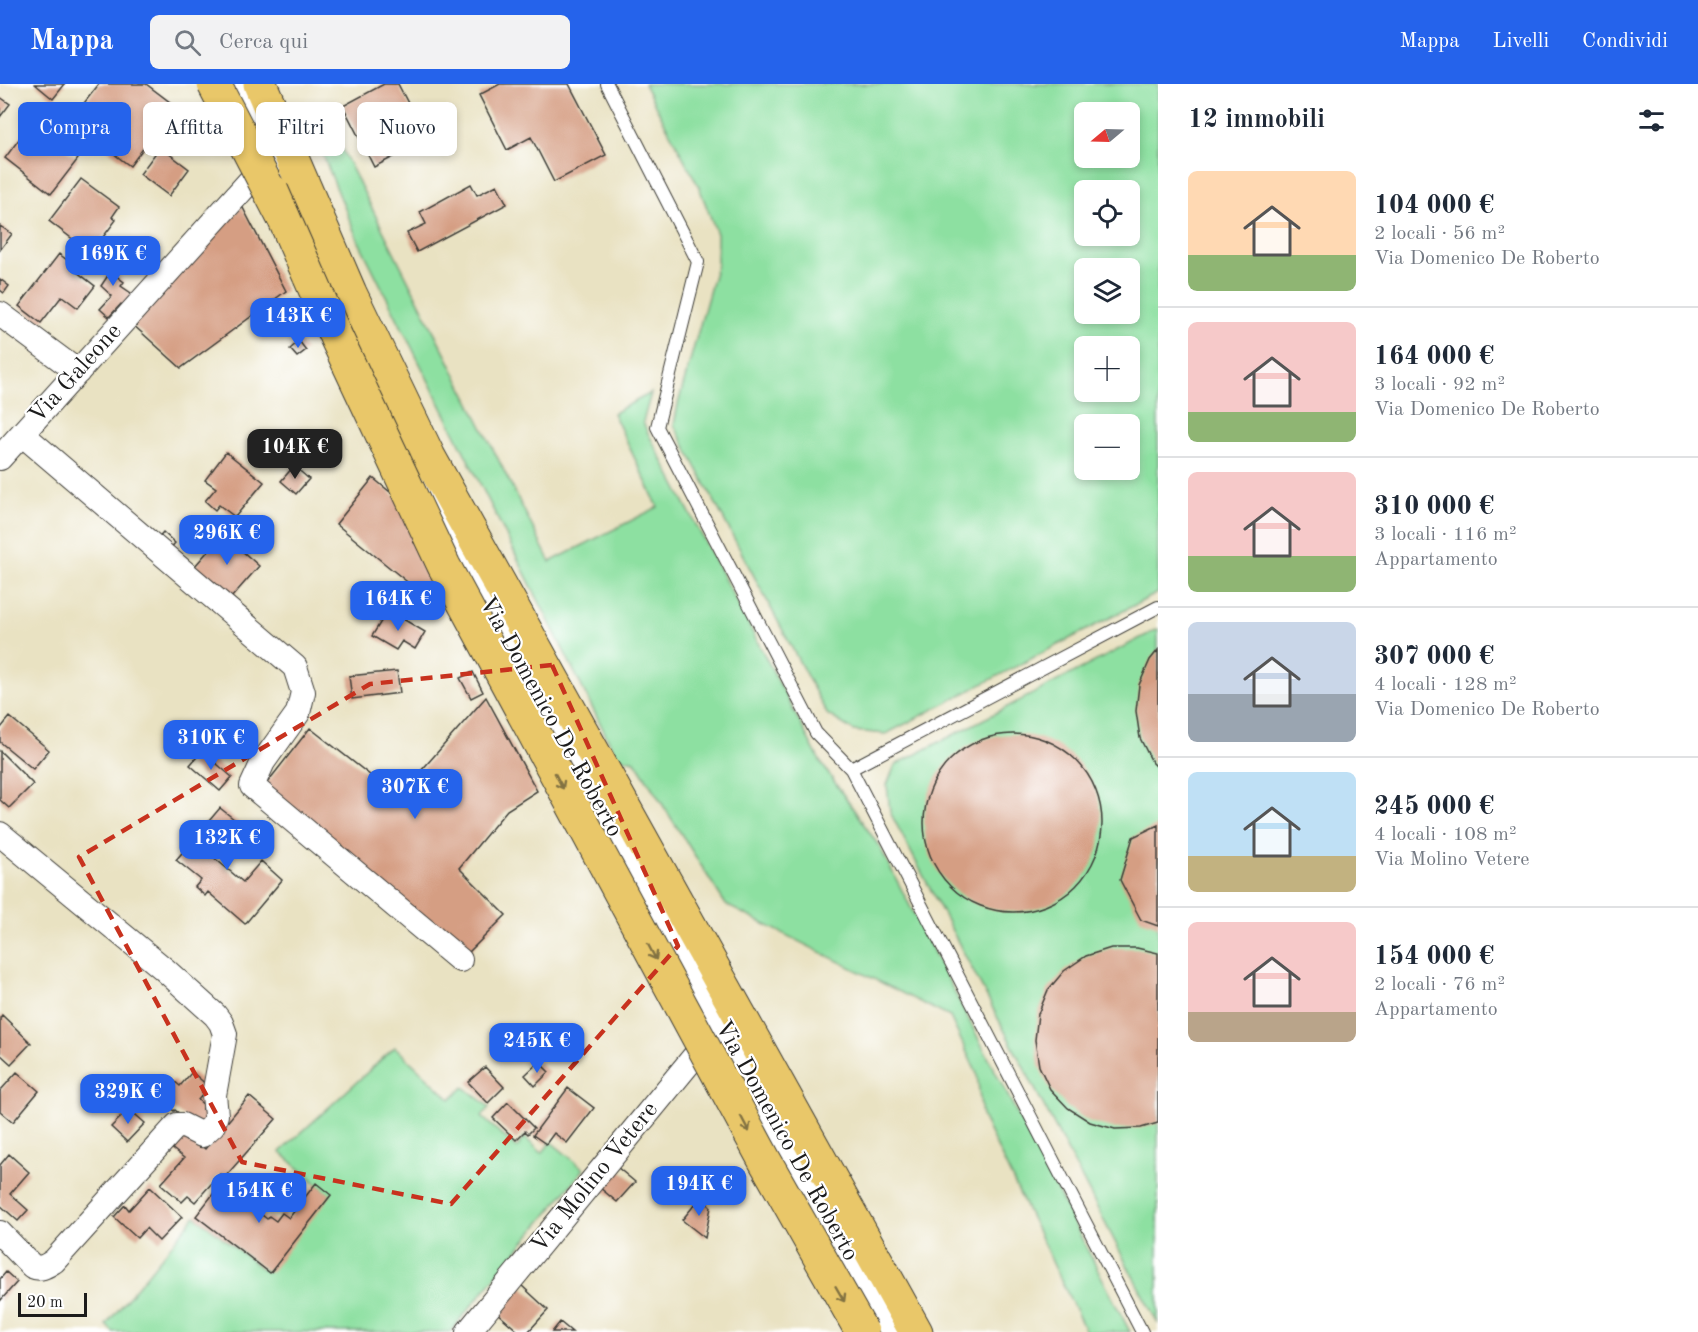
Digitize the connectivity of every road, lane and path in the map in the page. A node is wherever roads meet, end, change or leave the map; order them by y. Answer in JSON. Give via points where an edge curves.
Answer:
{"nodes":[{"id":1,"x":214,"y":84,"type":"edge"},
{"id":2,"x":226,"y":84,"type":"edge"},
{"id":3,"x":241,"y":84,"type":"edge"},
{"id":4,"x":260,"y":84,"type":"edge"},
{"id":5,"x":607,"y":84,"type":"edge"},
{"id":6,"x":256,"y":118,"type":"edge"},
{"id":7,"x":273,"y":156,"type":"joint"},
{"id":8,"x":283,"y":217,"type":"junction"},
{"id":9,"x":0,"y":314,"type":"edge"},
{"id":10,"x":78,"y":372,"type":"junction"},
{"id":11,"x":22,"y":434,"type":"junction"},
{"id":12,"x":0,"y":458,"type":"edge"},
{"id":13,"x":1158,"y":607,"type":"edge"},
{"id":14,"x":851,"y":770,"type":"junction"},
{"id":15,"x":0,"y":834,"type":"edge"},
{"id":16,"x":460,"y":960,"type":"dead end"},
{"id":17,"x":721,"y":1024,"type":"junction"},
{"id":18,"x":0,"y":1233,"type":"edge"},
{"id":19,"x":468,"y":1332,"type":"edge"},
{"id":20,"x":862,"y":1332,"type":"edge"},
{"id":21,"x":893,"y":1332,"type":"edge"},
{"id":22,"x":916,"y":1332,"type":"edge"},
{"id":23,"x":1142,"y":1332,"type":"edge"}],
"edges":[{"from":1,"to":8,"type":"highway","bridge":true},
{"from":2,"to":8,"type":"highway","bridge":true},
{"from":3,"to":6,"type":"street","name":"Via Domenico De Roberto"},
{"from":4,"to":22,"type":"highway","via":[[350,293],[429,457]]},
{"from":5,"to":14,"type":"lane","via":[[698,262],[657,427],[816,733]]},
{"from":7,"to":10,"type":"street","name":"Via Galeone"},
{"from":7,"to":17,"type":"street","name":"Via Domenico De Roberto","via":[[462,556]]},
{"from":8,"to":20,"type":"highway","one_way":true,"bridge":true,"via":[[444,566],[765,1161]]},
{"from":9,"to":10,"type":"street"},
{"from":10,"to":11,"type":"street","name":"Via Galeone"},
{"from":11,"to":12,"type":"street","name":"Via Galeone"},
{"from":11,"to":16,"type":"street","via":[[295,668],[303,692],[298,713],[263,762],[252,786]]},
{"from":13,"to":14,"type":"lane"},
{"from":14,"to":23,"type":"lane"},
{"from":15,"to":18,"type":"street","via":[[164,969],[215,1016],[225,1035],[214,1095],[216,1115],[207,1132],[202,1135],[177,1125],[45,1267],[32,1266]]},
{"from":17,"to":19,"type":"street","name":"Via Molino Vetere"},
{"from":17,"to":21,"type":"street","name":"Via Domenico De Roberto"}]}
